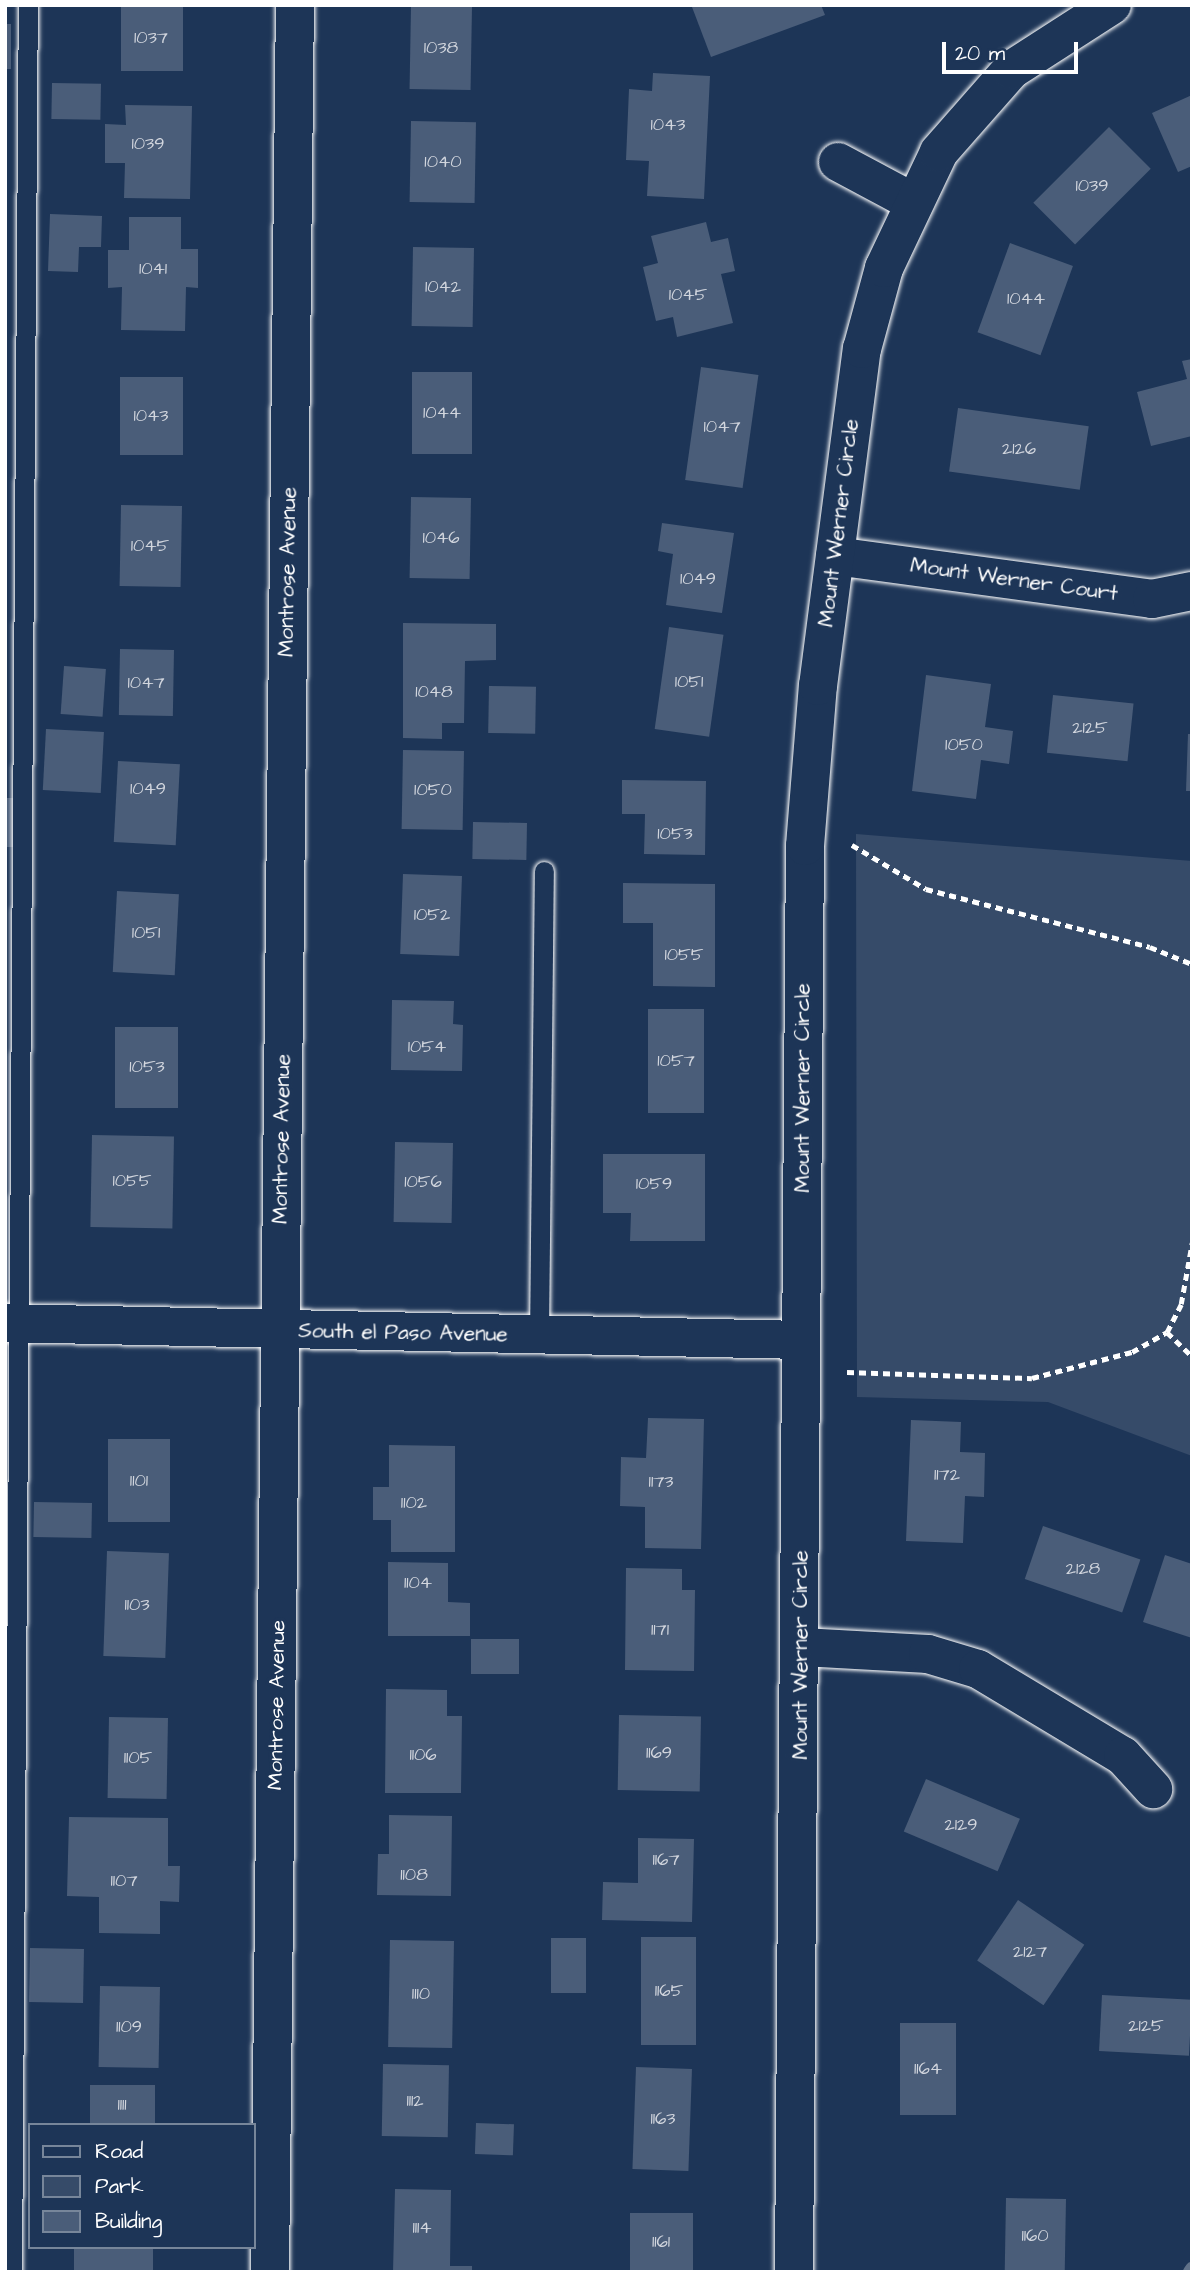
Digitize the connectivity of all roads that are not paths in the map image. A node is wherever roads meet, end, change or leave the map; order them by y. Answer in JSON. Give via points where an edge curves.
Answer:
{"nodes":[{"id":1,"x":28,"y":5,"type":"edge"},
{"id":2,"x":295,"y":5,"type":"edge"},
{"id":3,"x":1099,"y":8,"type":"edge"},
{"id":4,"x":838,"y":162,"type":"dead end"},
{"id":5,"x":913,"y":202,"type":"junction"},
{"id":6,"x":835,"y":556,"type":"junction"},
{"id":7,"x":1192,"y":591,"type":"edge"},
{"id":8,"x":544,"y":871,"type":"dead end"},
{"id":9,"x":13,"y":1323,"type":"edge"},
{"id":10,"x":281,"y":1331,"type":"junction"},
{"id":11,"x":539,"y":1336,"type":"junction"},
{"id":12,"x":801,"y":1340,"type":"junction"},
{"id":13,"x":802,"y":1647,"type":"junction"},
{"id":14,"x":1153,"y":1789,"type":"dead end"},
{"id":15,"x":12,"y":2272,"type":"edge"},
{"id":16,"x":270,"y":2272,"type":"edge"},
{"id":17,"x":794,"y":2272,"type":"edge"}],
"edges":[{"from":1,"to":9,"type":"lane"},
{"from":2,"to":10,"type":"street","name":"Montrose Avenue"},
{"from":3,"to":5,"type":"street","name":"Mount Werner Circle","via":[[1011,70],[939,152]]},
{"from":4,"to":5,"type":"street"},
{"from":5,"to":6,"type":"street","name":"Mount Werner Circle","via":[[884,268],[862,349]]},
{"from":6,"to":7,"type":"street","name":"Mount Werner Court","via":[[1152,599]]},
{"from":6,"to":12,"type":"street","name":"Mount Werner Circle","via":[[805,846]]},
{"from":8,"to":11,"type":"lane"},
{"from":9,"to":10,"type":"street","name":"South el Paso Avenue"},
{"from":9,"to":15,"type":"lane"},
{"from":10,"to":11,"type":"street","name":"South el Paso Avenue"},
{"from":10,"to":16,"type":"street","name":"Montrose Avenue"},
{"from":11,"to":12,"type":"street","name":"South el Paso Avenue"},
{"from":12,"to":13,"type":"street","name":"Mount Werner Circle"},
{"from":13,"to":14,"type":"street","via":[[928,1654],[978,1670],[1123,1756]]},
{"from":13,"to":17,"type":"street","name":"Mount Werner Circle"}]}
